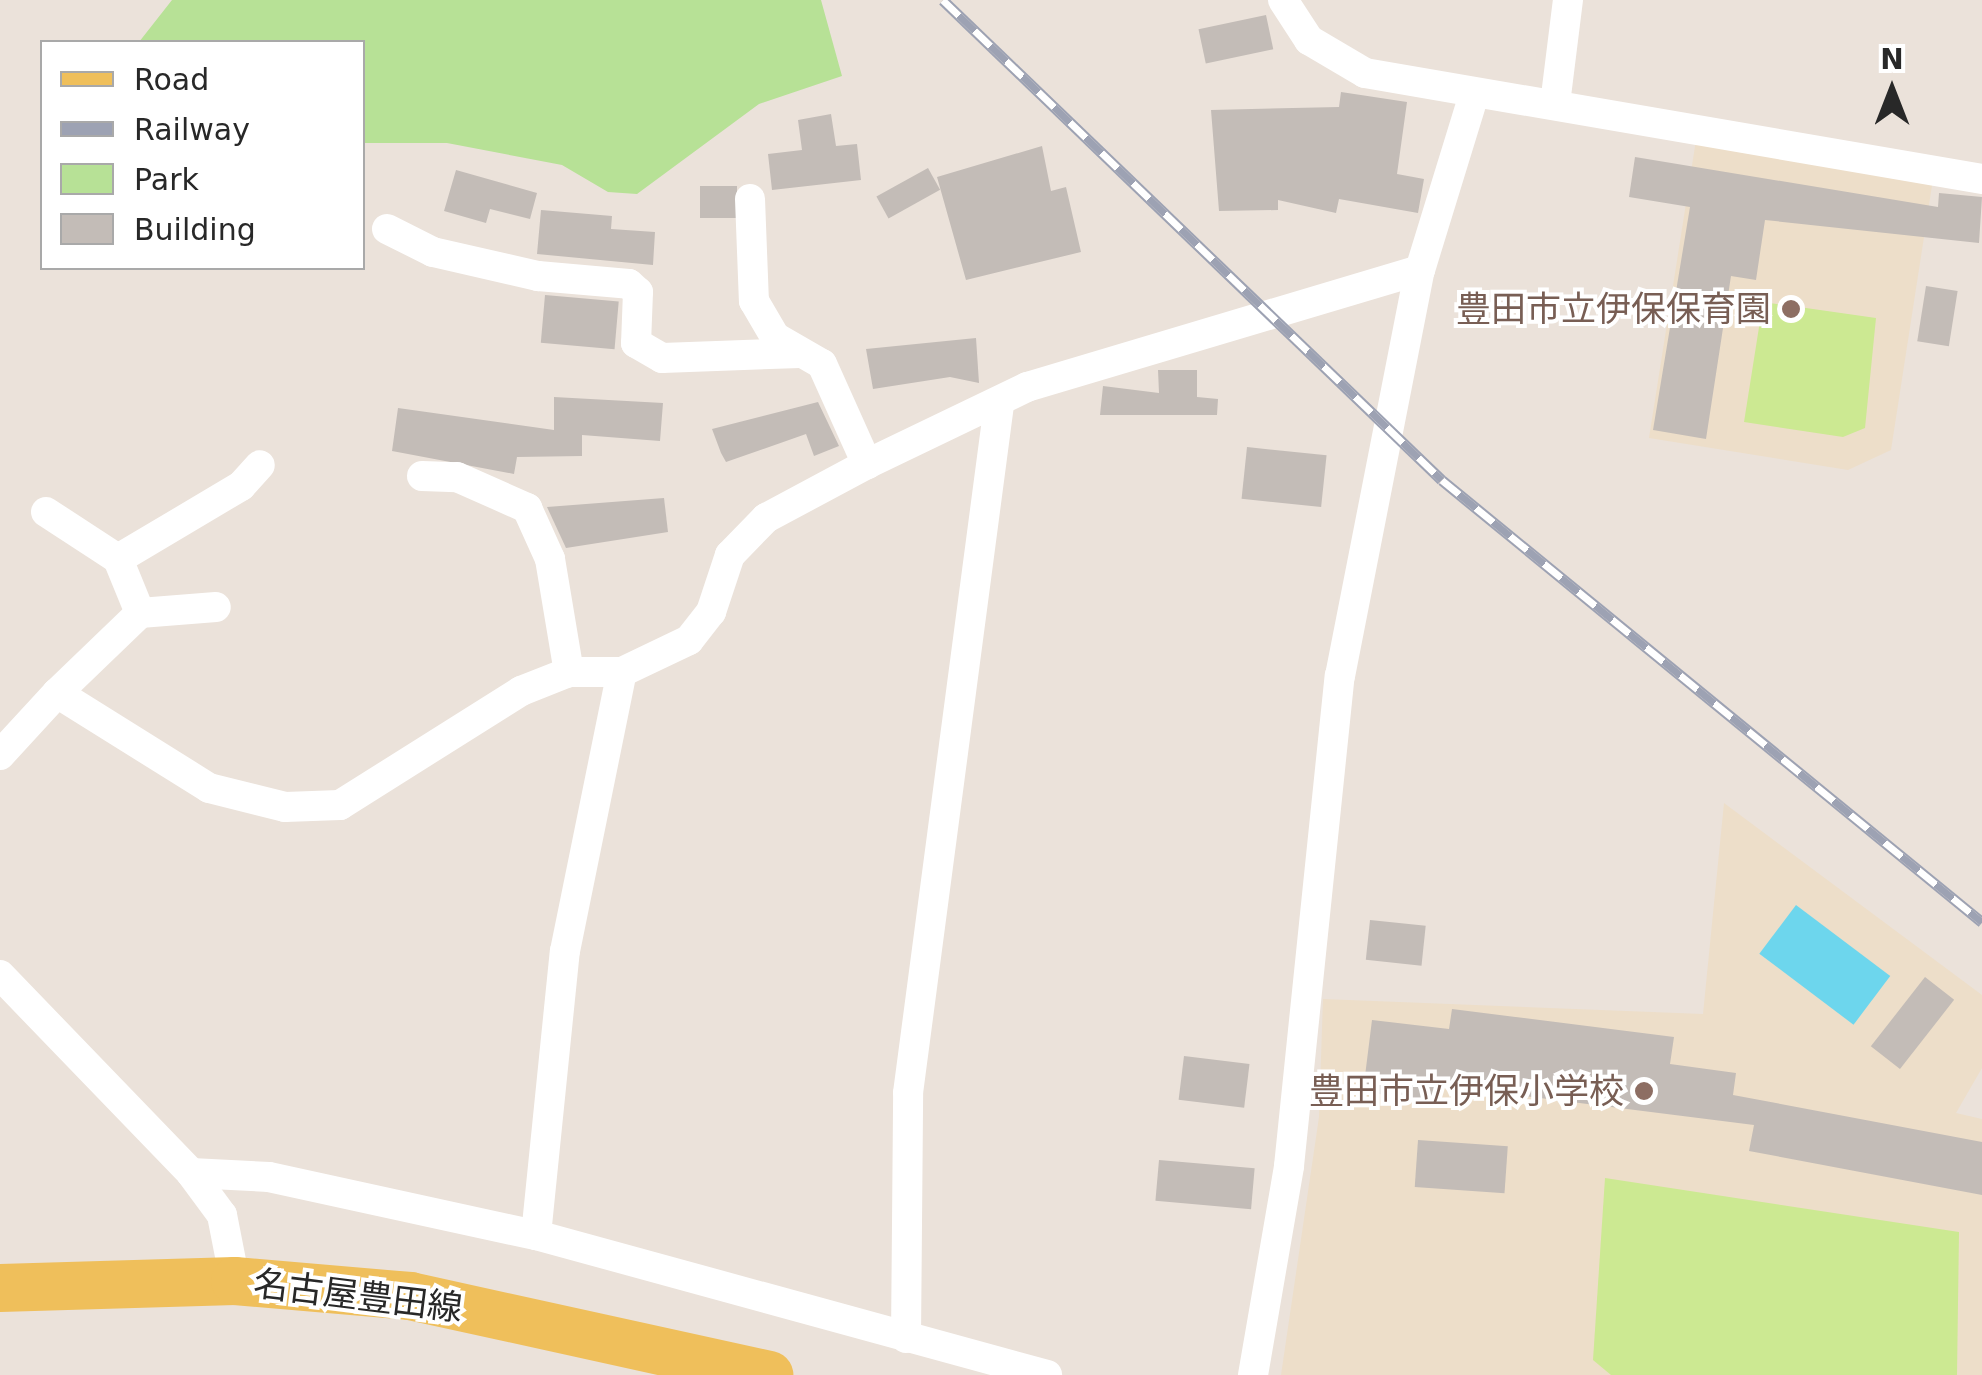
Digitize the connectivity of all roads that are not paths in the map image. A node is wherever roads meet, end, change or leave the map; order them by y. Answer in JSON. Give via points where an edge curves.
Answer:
{"nodes":[{"id":1,"x":1282,"y":0,"type":"edge"},
{"id":2,"x":1568,"y":0,"type":"edge"},
{"id":3,"x":1474,"y":95,"type":"junction"},
{"id":4,"x":1555,"y":104,"type":"junction"},
{"id":5,"x":1982,"y":179,"type":"edge"},
{"id":6,"x":750,"y":199,"type":"dead end"},
{"id":7,"x":387,"y":229,"type":"dead end"},
{"id":8,"x":1420,"y":270,"type":"junction"},
{"id":9,"x":800,"y":353,"type":"junction"},
{"id":10,"x":999,"y":405,"type":"junction"},
{"id":11,"x":867,"y":464,"type":"junction"},
{"id":12,"x":260,"y":465,"type":"dead end"},
{"id":13,"x":422,"y":476,"type":"dead end"},
{"id":14,"x":46,"y":512,"type":"dead end"},
{"id":15,"x":118,"y":558,"type":"junction"},
{"id":16,"x":216,"y":607,"type":"dead end"},
{"id":17,"x":140,"y":613,"type":"junction"},
{"id":18,"x":569,"y":672,"type":"junction"},
{"id":19,"x":622,"y":672,"type":"junction"},
{"id":20,"x":57,"y":693,"type":"junction"},
{"id":21,"x":0,"y":755,"type":"edge"},
{"id":22,"x":0,"y":975,"type":"edge"},
{"id":23,"x":191,"y":1173,"type":"junction"},
{"id":24,"x":536,"y":1235,"type":"junction"},
{"id":25,"x":236,"y":1282,"type":"junction"},
{"id":26,"x":0,"y":1288,"type":"edge"},
{"id":27,"x":906,"y":1338,"type":"junction"},
{"id":28,"x":769,"y":1375,"type":"edge"},
{"id":29,"x":1048,"y":1375,"type":"edge"},
{"id":30,"x":1253,"y":1375,"type":"edge"}],
"edges":[{"from":1,"to":3,"type":"street","via":[[1286,15],[1337,62]]},
{"from":2,"to":4,"type":"street"},
{"from":3,"to":4,"type":"street"},
{"from":3,"to":8,"type":"street"},
{"from":4,"to":5,"type":"street"},
{"from":6,"to":9,"type":"street","via":[[754,301],[775,337]]},
{"from":7,"to":9,"type":"street","via":[[485,264],[630,284],[638,292],[636,343],[662,358]]},
{"from":8,"to":10,"type":"street","via":[[1038,383]]},
{"from":8,"to":30,"type":"street","via":[[1340,676],[1290,1166]]},
{"from":9,"to":11,"type":"street","via":[[837,386]]},
{"from":10,"to":11,"type":"street"},
{"from":10,"to":27,"type":"street","via":[[908,1093]]},
{"from":11,"to":19,"type":"street","via":[[766,518],[730,555],[711,612],[690,640]]},
{"from":12,"to":15,"type":"street","via":[[240,486]]},
{"from":13,"to":18,"type":"street","via":[[458,478],[527,508],[550,558]]},
{"from":14,"to":15,"type":"street"},
{"from":15,"to":17,"type":"street"},
{"from":16,"to":17,"type":"street"},
{"from":17,"to":20,"type":"street"},
{"from":18,"to":19,"type":"street"},
{"from":18,"to":20,"type":"street","via":[[474,716],[362,797],[313,809],[209,788]]},
{"from":19,"to":24,"type":"street","via":[[566,951]]},
{"from":20,"to":21,"type":"street"},
{"from":22,"to":23,"type":"street"},
{"from":23,"to":24,"type":"street","via":[[269,1176]]},
{"from":23,"to":25,"type":"street","via":[[222,1215]]},
{"from":24,"to":27,"type":"street"},
{"from":25,"to":26,"type":"main road","name":"名古屋豊田線"},
{"from":25,"to":28,"type":"main road","name":"名古屋豊田線","via":[[410,1296]]},
{"from":27,"to":29,"type":"street"}]}
